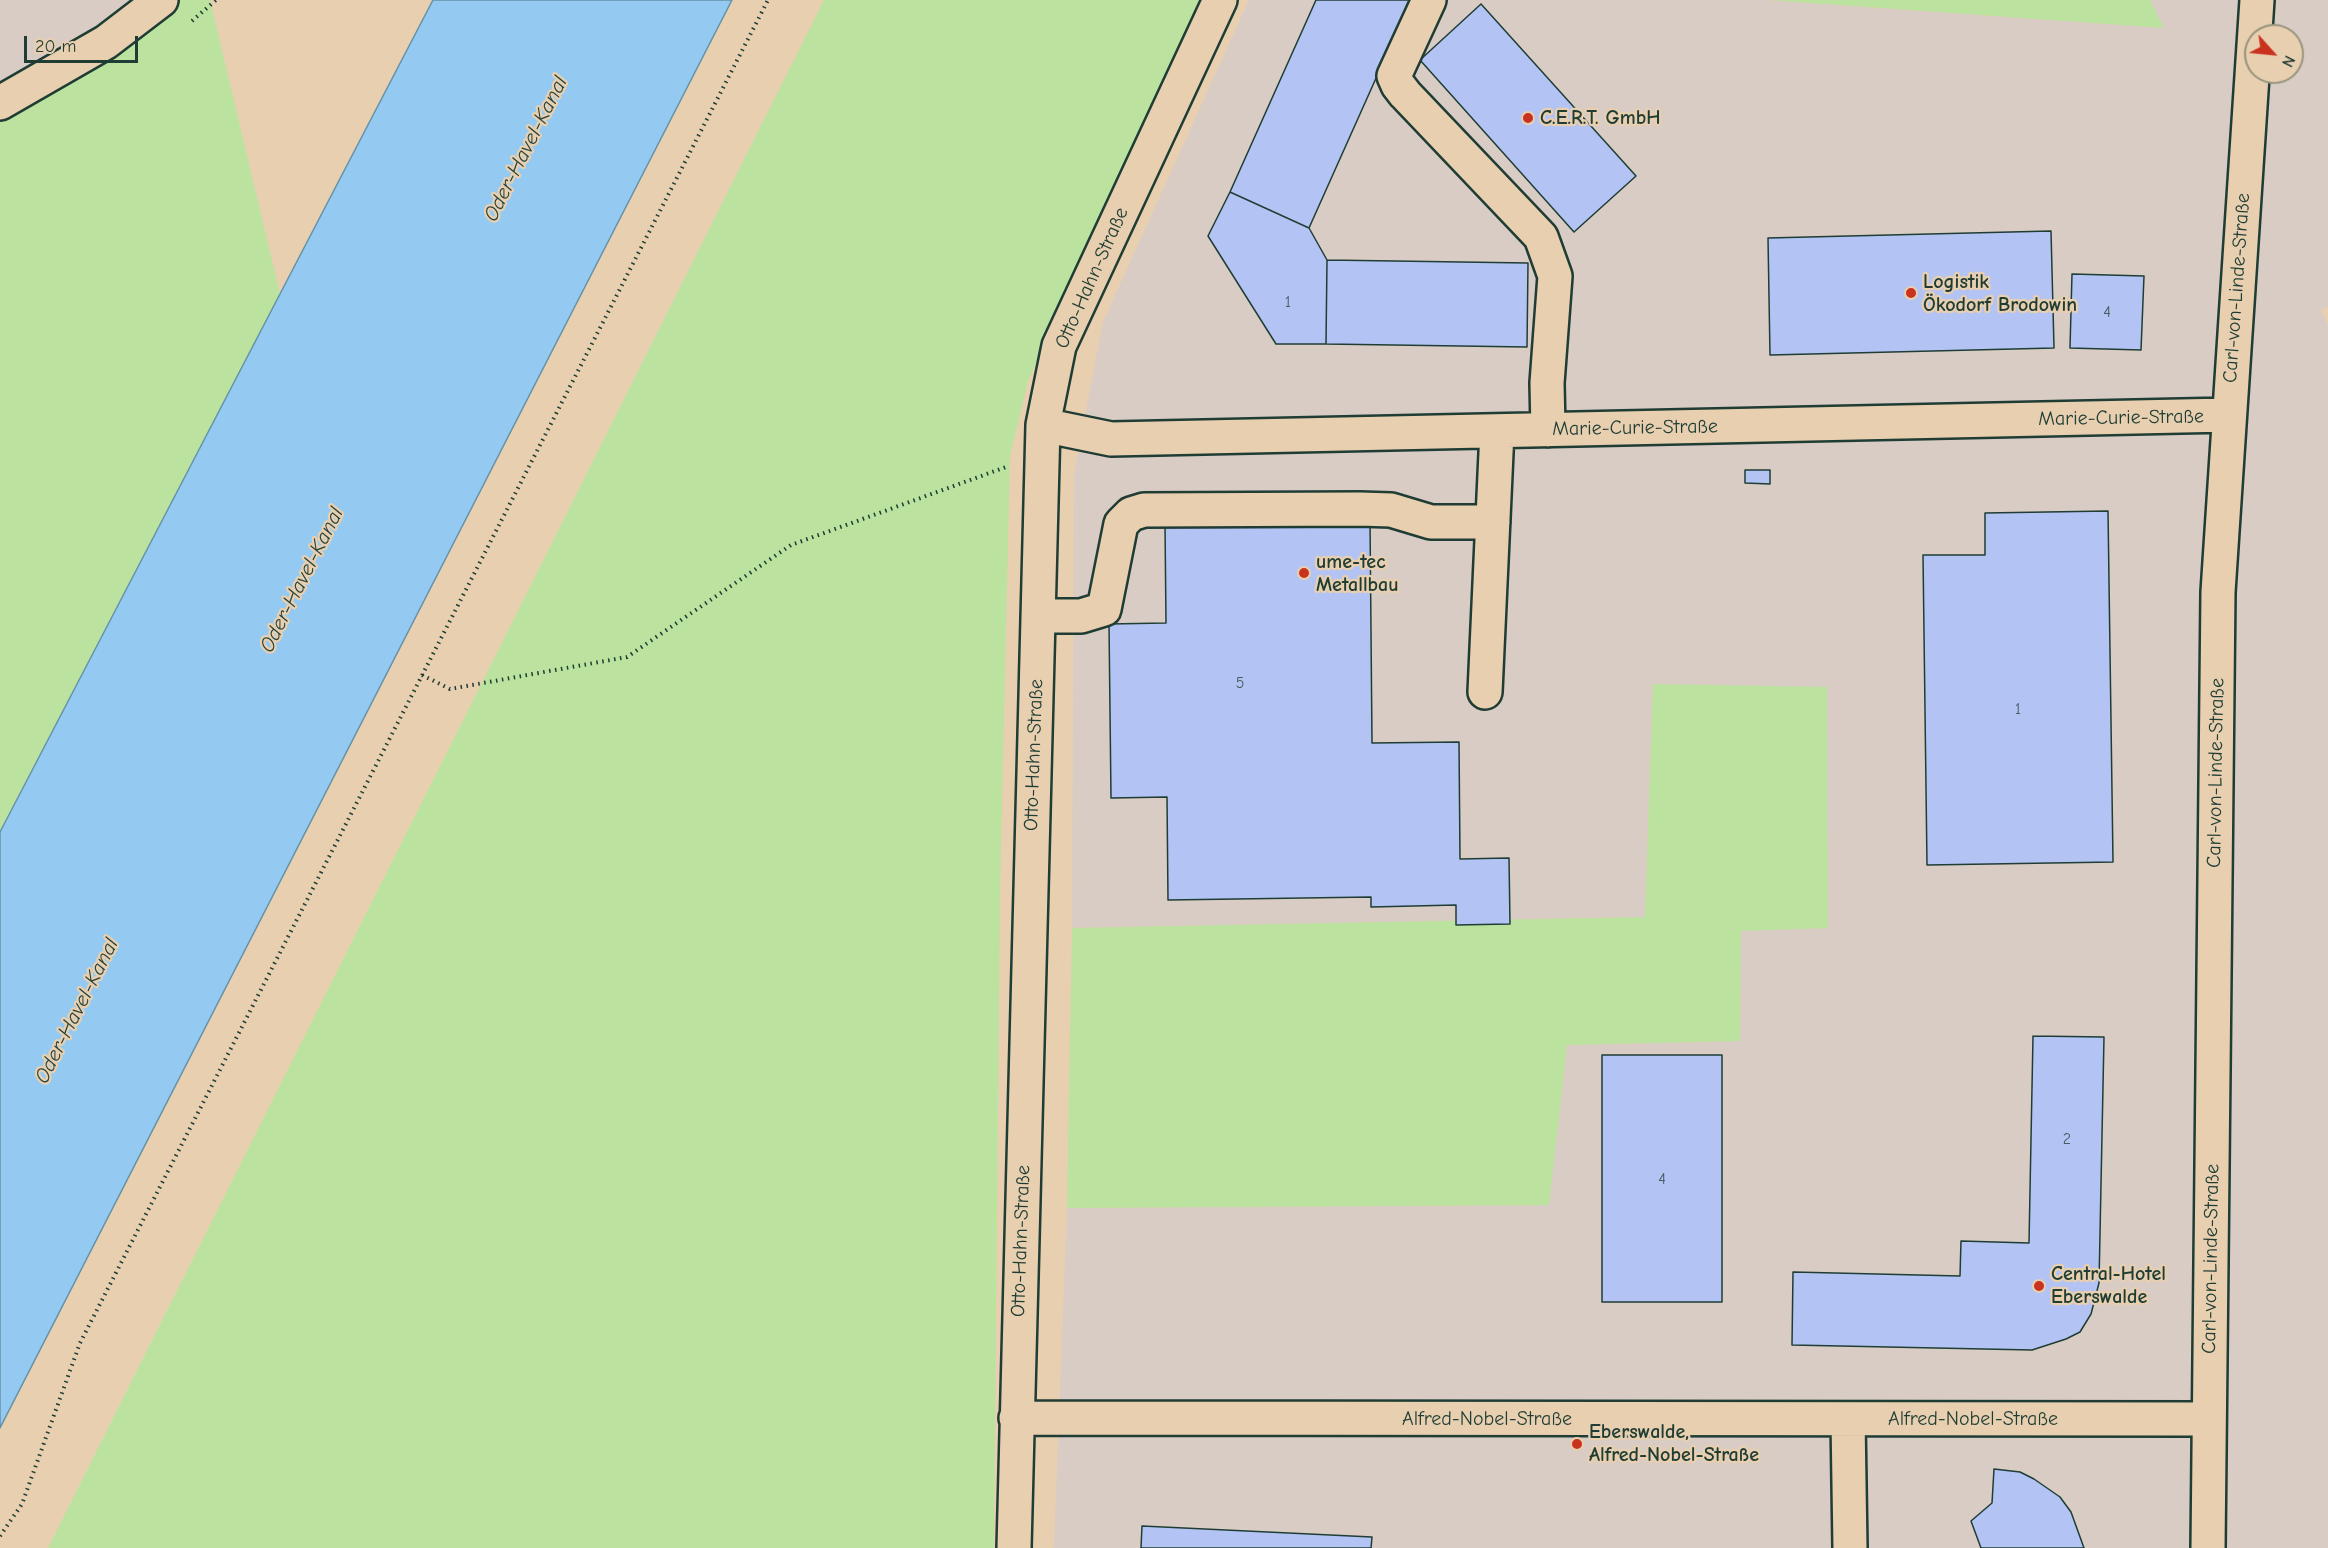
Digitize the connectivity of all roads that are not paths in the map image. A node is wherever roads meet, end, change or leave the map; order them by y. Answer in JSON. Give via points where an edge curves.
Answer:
{"nodes":[{"id":1,"x":161,"y":0,"type":"edge"},
{"id":2,"x":1220,"y":0,"type":"edge"},
{"id":3,"x":1429,"y":0,"type":"edge"},
{"id":4,"x":2257,"y":0,"type":"edge"},
{"id":5,"x":0,"y":103,"type":"edge"},
{"id":6,"x":2228,"y":415,"type":"junction"},
{"id":7,"x":1548,"y":430,"type":"junction"},
{"id":8,"x":1497,"y":431,"type":"junction"},
{"id":9,"x":1043,"y":439,"type":"junction"},
{"id":10,"x":1493,"y":522,"type":"junction"},
{"id":11,"x":1038,"y":616,"type":"junction"},
{"id":12,"x":1485,"y":692,"type":"dead end"},
{"id":13,"x":1017,"y":1418,"type":"junction"},
{"id":14,"x":1848,"y":1419,"type":"junction"},
{"id":15,"x":2209,"y":1419,"type":"junction"},
{"id":16,"x":1014,"y":1548,"type":"edge"},
{"id":17,"x":1850,"y":1548,"type":"edge"},
{"id":18,"x":2208,"y":1548,"type":"edge"}],
"edges":[{"from":1,"to":5,"type":"street","via":[[105,42]]},
{"from":2,"to":9,"type":"street","name":"Otto-Hahn-Straße","via":[[1059,346]]},
{"from":3,"to":7,"type":"street","via":[[1394,76],[1405,94],[1541,237],[1555,276],[1547,383]]},
{"from":4,"to":6,"type":"street","name":"Carl-von-Linde-Straße"},
{"from":6,"to":7,"type":"street","name":"Marie-Curie-Straße"},
{"from":6,"to":15,"type":"street","name":"Carl-von-Linde-Straße","via":[[2218,592]]},
{"from":7,"to":8,"type":"street","name":"Marie-Curie-Straße"},
{"from":8,"to":9,"type":"street","name":"Marie-Curie-Straße"},
{"from":8,"to":10,"type":"street"},
{"from":9,"to":11,"type":"street","name":"Otto-Hahn-Straße"},
{"from":10,"to":11,"type":"street","via":[[1431,522],[1391,510],[1143,510],[1131,514],[1121,524],[1104,609],[1081,616]]},
{"from":10,"to":12,"type":"street"},
{"from":11,"to":13,"type":"street","name":"Otto-Hahn-Straße"},
{"from":13,"to":14,"type":"street","name":"Alfred-Nobel-Straße"},
{"from":13,"to":16,"type":"street","name":"Otto-Hahn-Straße"},
{"from":14,"to":15,"type":"street","name":"Alfred-Nobel-Straße"},
{"from":14,"to":17,"type":"street"},
{"from":15,"to":18,"type":"street","name":"Carl-von-Linde-Straße"}]}
